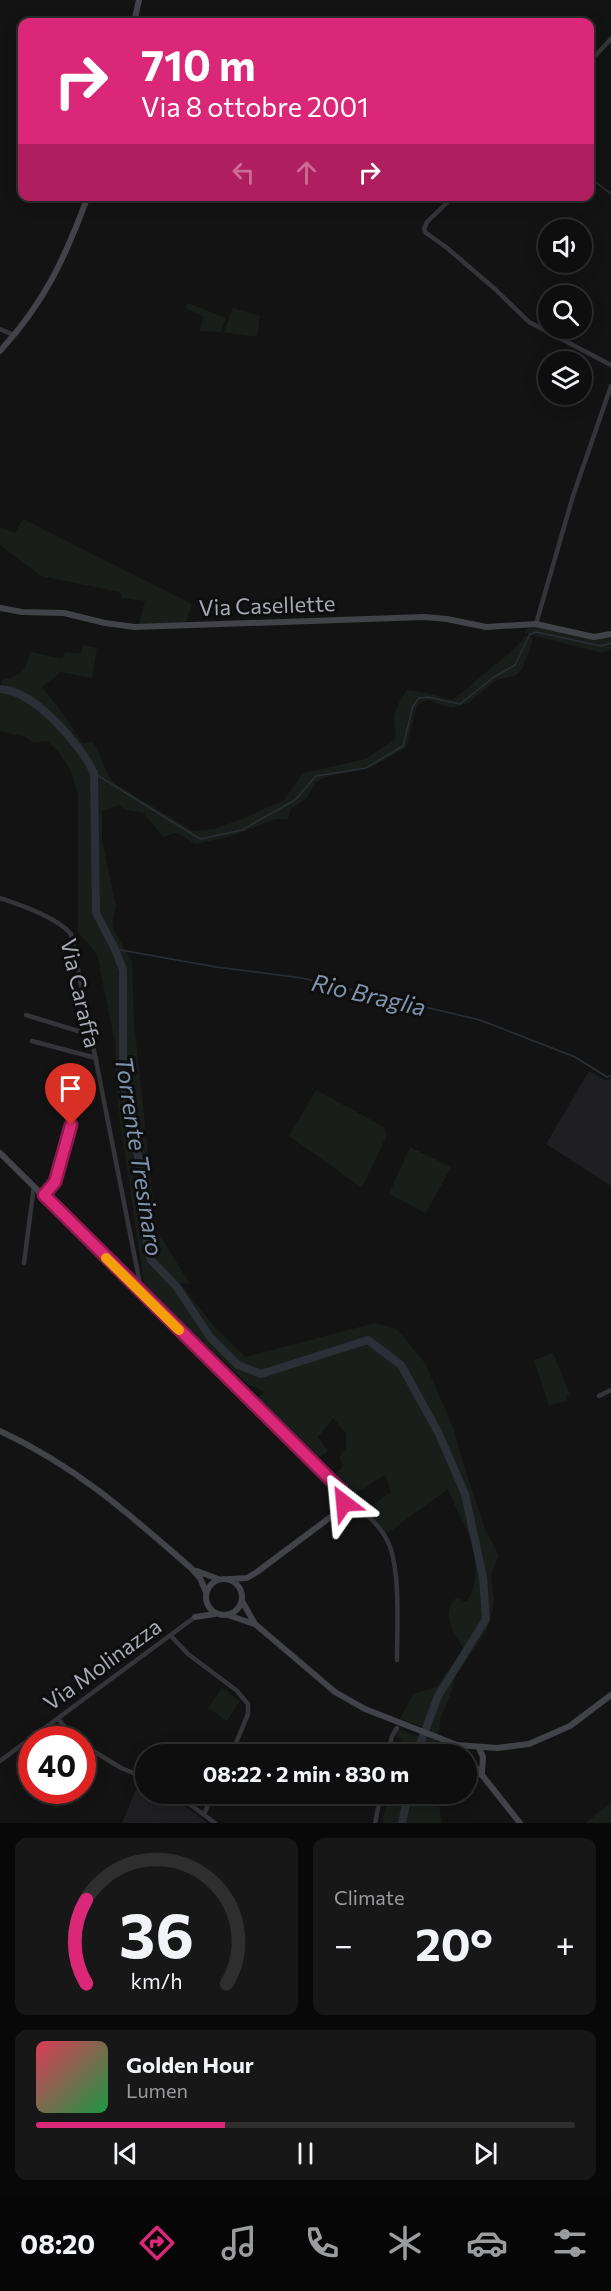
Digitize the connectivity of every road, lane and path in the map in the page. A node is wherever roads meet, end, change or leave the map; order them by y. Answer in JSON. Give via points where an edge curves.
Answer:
{"nodes":[{"id":1,"x":139,"y":0,"type":"edge"},
{"id":2,"x":135,"y":18,"type":"edge"},
{"id":3,"x":611,"y":39,"type":"edge"},
{"id":4,"x":594,"y":57,"type":"edge"},
{"id":5,"x":86,"y":201,"type":"edge"},
{"id":6,"x":449,"y":201,"type":"edge"},
{"id":7,"x":0,"y":329,"type":"edge"},
{"id":8,"x":14,"y":335,"type":"junction"},
{"id":9,"x":0,"y":351,"type":"edge"},
{"id":10,"x":611,"y":365,"type":"edge"},
{"id":11,"x":611,"y":386,"type":"edge"},
{"id":12,"x":0,"y":608,"type":"edge"},
{"id":13,"x":536,"y":624,"type":"junction"},
{"id":14,"x":611,"y":634,"type":"edge"},
{"id":15,"x":0,"y":898,"type":"edge"},
{"id":16,"x":27,"y":1015,"type":"dead end"},
{"id":17,"x":91,"y":1032,"type":"junction"},
{"id":18,"x":32,"y":1041,"type":"dead end"},
{"id":19,"x":96,"y":1058,"type":"junction"},
{"id":20,"x":71,"y":1125,"type":"dead end"},
{"id":21,"x":0,"y":1153,"type":"edge"},
{"id":22,"x":34,"y":1186,"type":"junction"},
{"id":23,"x":44,"y":1195,"type":"junction"},
{"id":24,"x":24,"y":1263,"type":"dead end"},
{"id":25,"x":142,"y":1294,"type":"junction"},
{"id":26,"x":611,"y":1390,"type":"edge"},
{"id":27,"x":599,"y":1395,"type":"dead end"},
{"id":28,"x":0,"y":1431,"type":"edge"},
{"id":29,"x":344,"y":1498,"type":"junction"},
{"id":30,"x":191,"y":1568,"type":"junction"},
{"id":31,"x":257,"y":1572,"type":"junction"},
{"id":32,"x":219,"y":1579,"type":"junction"},
{"id":33,"x":229,"y":1579,"type":"junction"},
{"id":34,"x":242,"y":1593,"type":"junction"},
{"id":35,"x":206,"y":1595,"type":"junction"},
{"id":36,"x":242,"y":1602,"type":"junction"},
{"id":37,"x":218,"y":1614,"type":"junction"},
{"id":38,"x":228,"y":1615,"type":"junction"},
{"id":39,"x":195,"y":1617,"type":"junction"},
{"id":40,"x":255,"y":1624,"type":"junction"},
{"id":41,"x":171,"y":1636,"type":"junction"},
{"id":42,"x":397,"y":1660,"type":"dead end"},
{"id":43,"x":611,"y":1695,"type":"edge"},
{"id":44,"x":58,"y":1719,"type":"junction"},
{"id":45,"x":398,"y":1725,"type":"junction"},
{"id":46,"x":64,"y":1726,"type":"edge"},
{"id":47,"x":236,"y":1744,"type":"edge"},
{"id":48,"x":390,"y":1744,"type":"edge"},
{"id":49,"x":454,"y":1744,"type":"edge"},
{"id":50,"x":479,"y":1748,"type":"joint"},
{"id":51,"x":497,"y":1748,"type":"junction"},
{"id":52,"x":96,"y":1752,"type":"edge"},
{"id":53,"x":0,"y":1761,"type":"edge"},
{"id":54,"x":483,"y":1761,"type":"junction"},
{"id":55,"x":477,"y":1767,"type":"edge"},
{"id":56,"x":135,"y":1773,"type":"edge"},
{"id":57,"x":482,"y":1773,"type":"junction"},
{"id":58,"x":190,"y":1804,"type":"edge"},
{"id":59,"x":208,"y":1804,"type":"edge"},
{"id":60,"x":379,"y":1804,"type":"edge"},
{"id":61,"x":204,"y":1814,"type":"junction"},
{"id":62,"x":215,"y":1823,"type":"edge"},
{"id":63,"x":375,"y":1823,"type":"edge"},
{"id":64,"x":520,"y":1823,"type":"edge"}],
"edges":[{"from":1,"to":2,"type":"street"},
{"from":3,"to":4,"type":"street"},
{"from":5,"to":8,"type":"street","via":[[50,286]]},
{"from":6,"to":10,"type":"street","via":[[428,222],[426,233],[529,322]]},
{"from":7,"to":8,"type":"street"},
{"from":8,"to":9,"type":"street"},
{"from":11,"to":13,"type":"street","via":[[573,496]]},
{"from":12,"to":13,"type":"street","name":"Via Casellette","via":[[64,613],[135,627],[424,617],[486,627]]},
{"from":13,"to":14,"type":"street","name":"Via Casellette","via":[[587,636]]},
{"from":15,"to":17,"type":"street","name":"Via Caraffa","via":[[44,916],[71,934]]},
{"from":16,"to":17,"type":"street"},
{"from":17,"to":19,"type":"street","name":"Via Caraffa"},
{"from":18,"to":19,"type":"street","name":"Via Caraffa"},
{"from":19,"to":25,"type":"street","name":"Via Caraffa"},
{"from":20,"to":23,"type":"street","via":[[55,1182]]},
{"from":21,"to":22,"type":"street"},
{"from":22,"to":23,"type":"street"},
{"from":22,"to":24,"type":"street"},
{"from":23,"to":25,"type":"street"},
{"from":25,"to":29,"type":"street","via":[[339,1488]]},
{"from":26,"to":27,"type":"street"},
{"from":28,"to":30,"type":"street","via":[[54,1459],[103,1492]]},
{"from":29,"to":31,"type":"street","via":[[340,1510]]},
{"from":29,"to":42,"type":"street","via":[[375,1523],[392,1550]]},
{"from":30,"to":32,"type":"street"},
{"from":30,"to":35,"type":"street","via":[[200,1578]]},
{"from":31,"to":33,"type":"street","via":[[248,1578]]},
{"from":31,"to":34,"type":"street"},
{"from":32,"to":33,"type":"street"},
{"from":32,"to":35,"type":"street"},
{"from":33,"to":34,"type":"street"},
{"from":34,"to":36,"type":"street"},
{"from":35,"to":37,"type":"street","via":[[209,1609]]},
{"from":35,"to":39,"type":"street","name":"Via Molinazza"},
{"from":36,"to":38,"type":"street"},
{"from":36,"to":40,"type":"street"},
{"from":37,"to":38,"type":"street"},
{"from":37,"to":39,"type":"street"},
{"from":38,"to":40,"type":"street"},
{"from":39,"to":41,"type":"street","name":"Via Molinazza"},
{"from":40,"to":45,"type":"street","via":[[329,1688]]},
{"from":41,"to":44,"type":"street","name":"Via Molinazza"},
{"from":41,"to":47,"type":"street","via":[[248,1704]]},
{"from":43,"to":51,"type":"street","via":[[554,1734],[528,1744]]},
{"from":44,"to":46,"type":"street"},
{"from":44,"to":53,"type":"street","name":"Via Molinazza"},
{"from":45,"to":48,"type":"street"},
{"from":45,"to":49,"type":"street"},
{"from":50,"to":51,"type":"street"},
{"from":50,"to":54,"type":"street"},
{"from":51,"to":54,"type":"street"},
{"from":52,"to":56,"type":"street"},
{"from":54,"to":57,"type":"street"},
{"from":55,"to":57,"type":"street"},
{"from":57,"to":64,"type":"street"},
{"from":58,"to":61,"type":"street"},
{"from":59,"to":61,"type":"street"},
{"from":60,"to":63,"type":"street"},
{"from":61,"to":62,"type":"street"}]}
